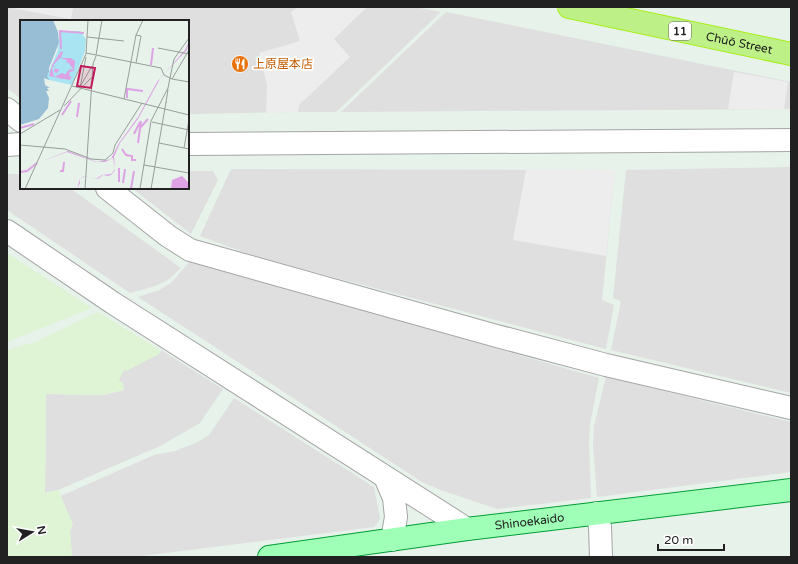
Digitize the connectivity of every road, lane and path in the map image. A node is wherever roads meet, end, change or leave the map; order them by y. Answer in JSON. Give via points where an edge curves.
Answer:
{"nodes":[{"id":1,"x":569,"y":7,"type":"edge"},
{"id":2,"x":791,"y":54,"type":"edge"},
{"id":3,"x":7,"y":109,"type":"edge"},
{"id":4,"x":20,"y":120,"type":"edge"},
{"id":5,"x":791,"y":140,"type":"edge"},
{"id":6,"x":20,"y":144,"type":"edge"},
{"id":7,"x":189,"y":144,"type":"edge"},
{"id":8,"x":7,"y":145,"type":"edge"},
{"id":9,"x":108,"y":189,"type":"edge"},
{"id":10,"x":7,"y":231,"type":"edge"},
{"id":11,"x":791,"y":408,"type":"edge"},
{"id":12,"x":385,"y":477,"type":"junction"},
{"id":13,"x":791,"y":490,"type":"edge"},
{"id":14,"x":597,"y":513,"type":"junction"},
{"id":15,"x":467,"y":529,"type":"junction"},
{"id":16,"x":392,"y":540,"type":"junction"},
{"id":17,"x":269,"y":557,"type":"edge"},
{"id":18,"x":601,"y":557,"type":"edge"}],
"edges":[{"from":1,"to":2,"type":"highway","name":"Chūō Street","number":"11"},
{"from":3,"to":4,"type":"street"},
{"from":5,"to":7,"type":"street"},
{"from":6,"to":8,"type":"street"},
{"from":9,"to":11,"type":"street","via":[[190,250],[606,365]]},
{"from":10,"to":12,"type":"street","via":[[119,307]]},
{"from":12,"to":15,"type":"street"},
{"from":12,"to":16,"type":"street","via":[[394,498],[396,517]]},
{"from":13,"to":14,"type":"main road","name":"Shinoekaido"},
{"from":14,"to":15,"type":"main road","name":"Shinoekaido"},
{"from":14,"to":18,"type":"street"},
{"from":15,"to":16,"type":"main road","name":"Shinoekaido"},
{"from":16,"to":17,"type":"main road","name":"Shinoekaido"}]}
